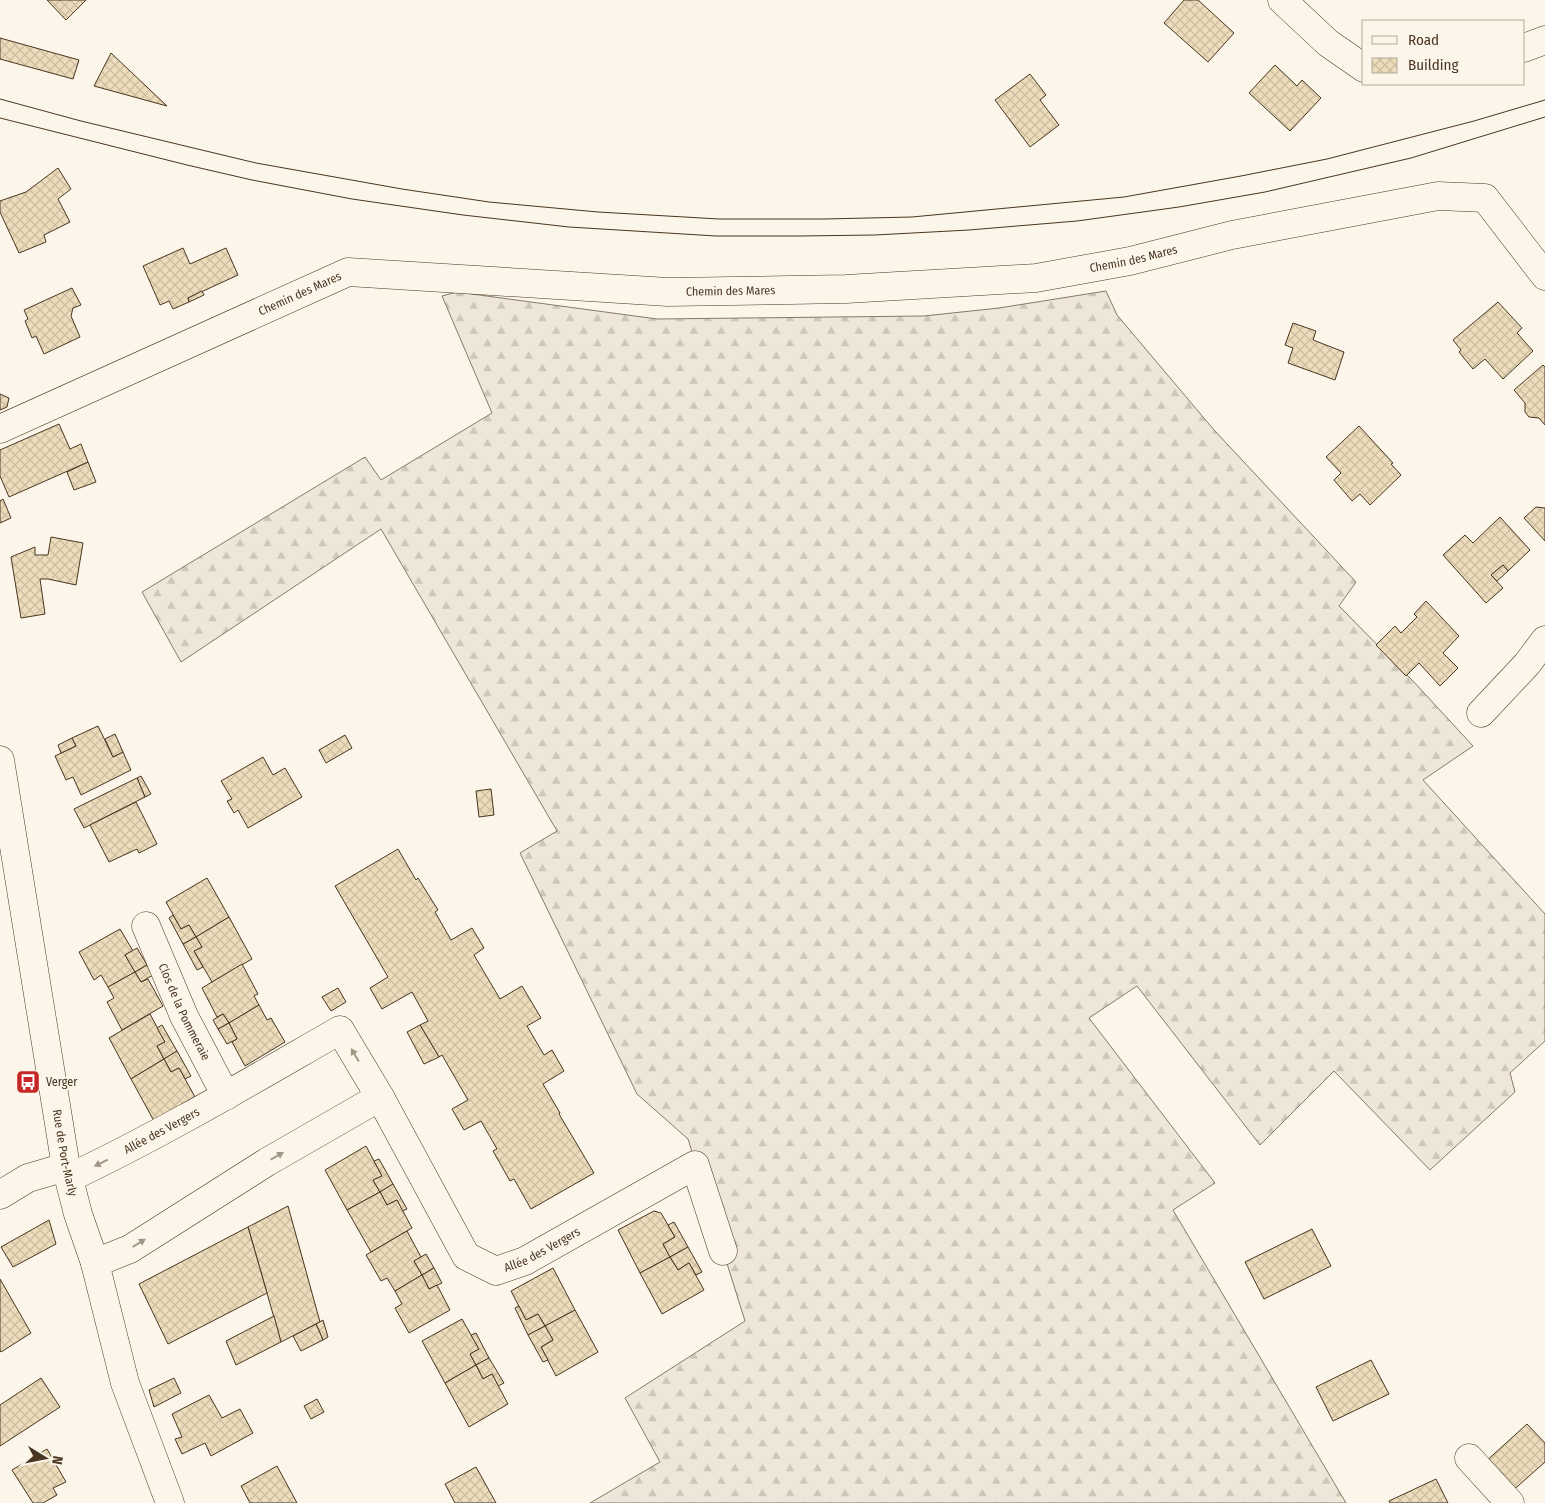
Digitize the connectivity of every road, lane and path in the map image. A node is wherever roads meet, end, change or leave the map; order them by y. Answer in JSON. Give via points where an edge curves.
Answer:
{"nodes":[{"id":1,"x":1282,"y":0,"type":"edge"},
{"id":2,"x":1545,"y":40,"type":"edge"},
{"id":3,"x":1525,"y":48,"type":"edge"},
{"id":4,"x":1362,"y":67,"type":"edge"},
{"id":5,"x":1545,"y":276,"type":"edge"},
{"id":6,"x":0,"y":429,"type":"edge"},
{"id":7,"x":1545,"y":640,"type":"edge"},
{"id":8,"x":1481,"y":713,"type":"dead end"},
{"id":9,"x":0,"y":760,"type":"edge"},
{"id":10,"x":146,"y":926,"type":"dead end"},
{"id":11,"x":226,"y":1096,"type":"junction"},
{"id":12,"x":380,"y":1097,"type":"junction"},
{"id":13,"x":68,"y":1173,"type":"junction"},
{"id":14,"x":0,"y":1195,"type":"edge"},
{"id":15,"x":723,"y":1251,"type":"dead end"},
{"id":16,"x":95,"y":1263,"type":"junction"},
{"id":17,"x":1469,"y":1458,"type":"dead end"},
{"id":18,"x":170,"y":1503,"type":"edge"},
{"id":19,"x":1510,"y":1503,"type":"edge"}],
"edges":[{"from":1,"to":4,"type":"street","via":[[1328,42]]},
{"from":2,"to":3,"type":"street"},
{"from":5,"to":6,"type":"street","name":"Chemin des Mares","via":[[1485,198],[1438,196],[1036,278],[846,289],[668,292],[348,272]]},
{"from":7,"to":8,"type":"street"},
{"from":9,"to":13,"type":"street","name":"Rue de Port-Marly"},
{"from":10,"to":11,"type":"street","name":"Clos de la Pommeraie","via":[[184,1016]]},
{"from":12,"to":11,"type":"street","name":"Allée des Vergers","one_way":true,"via":[[340,1030]]},
{"from":11,"to":13,"type":"street","name":"Allée des Vergers","one_way":true,"via":[[107,1160]]},
{"from":12,"to":15,"type":"street","name":"Allée des Vergers","via":[[466,1256],[496,1271],[525,1261],[695,1165]]},
{"from":16,"to":12,"type":"street","one_way":true,"via":[[130,1249],[267,1162]]},
{"from":13,"to":14,"type":"street","name":"Allée des Vergers","via":[[28,1178]]},
{"from":13,"to":16,"type":"street","name":"Rue de Port-Marly"},
{"from":16,"to":18,"type":"street","name":"Rue de Port-Marly","via":[[126,1382]]},
{"from":17,"to":19,"type":"street"}]}
